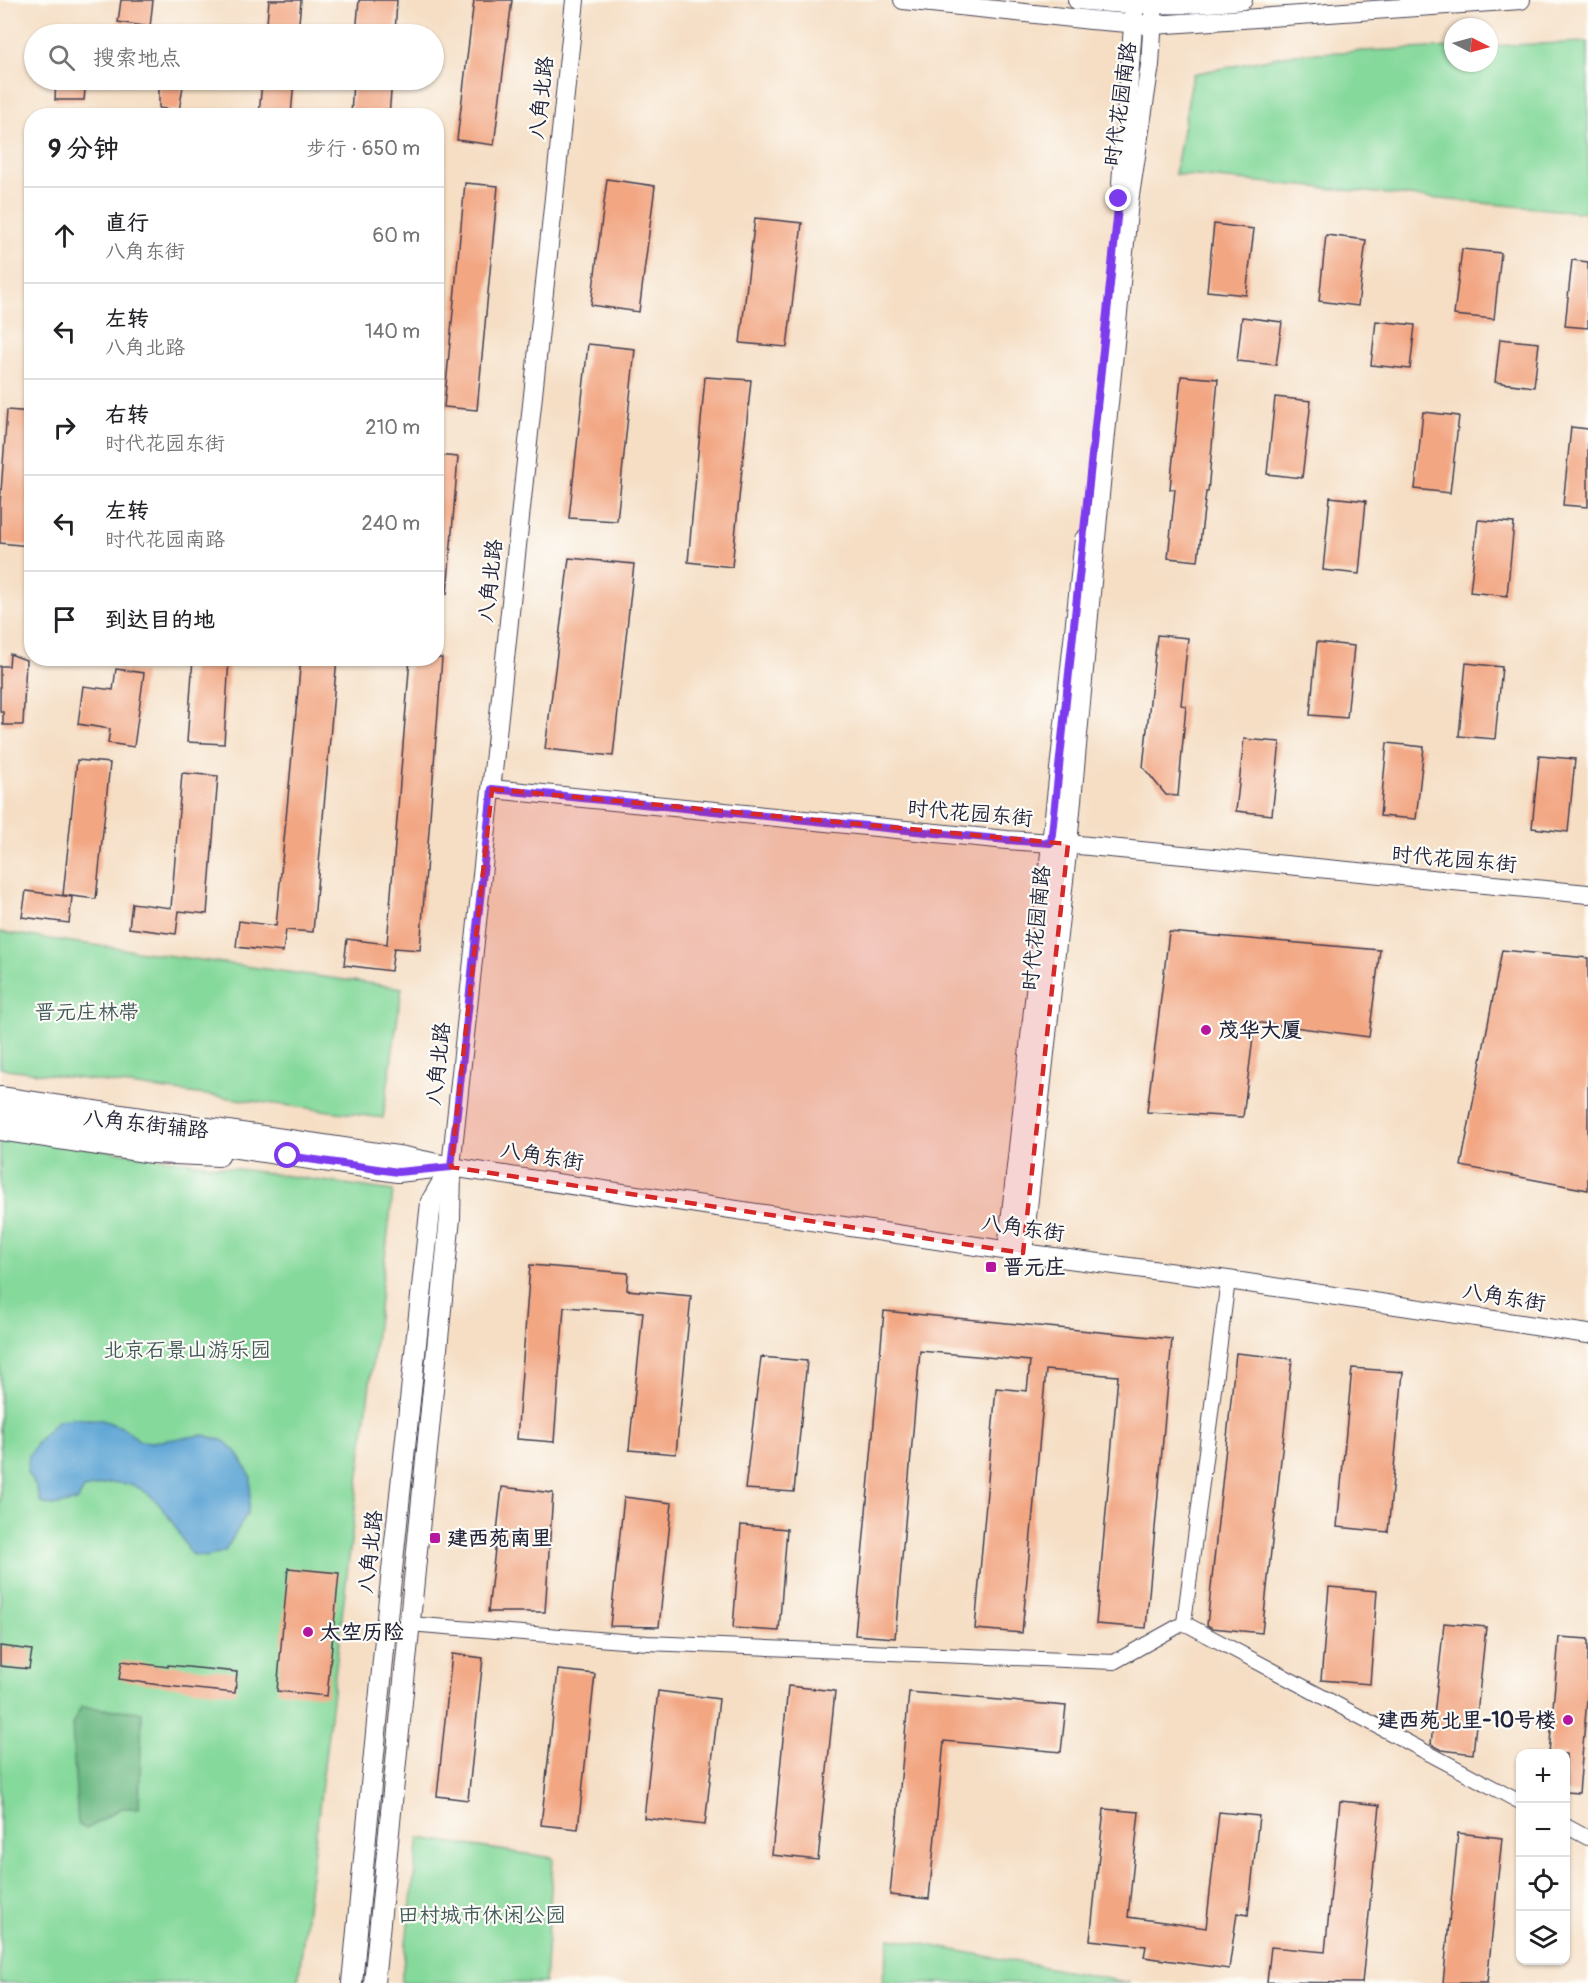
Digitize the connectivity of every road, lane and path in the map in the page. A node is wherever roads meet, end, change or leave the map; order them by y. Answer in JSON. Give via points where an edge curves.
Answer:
{"nodes":[{"id":1,"x":575,"y":0,"type":"edge"},
{"id":2,"x":903,"y":0,"type":"edge"},
{"id":3,"x":1077,"y":0,"type":"edge"},
{"id":4,"x":1243,"y":0,"type":"edge"},
{"id":5,"x":1521,"y":0,"type":"edge"},
{"id":6,"x":1135,"y":3,"type":"edge"},
{"id":7,"x":1154,"y":3,"type":"edge"},
{"id":8,"x":1133,"y":24,"type":"junction"},
{"id":9,"x":1153,"y":25,"type":"junction"},
{"id":10,"x":492,"y":789,"type":"junction"},
{"id":11,"x":1060,"y":843,"type":"junction"},
{"id":12,"x":1588,"y":894,"type":"edge"},
{"id":13,"x":0,"y":1097,"type":"edge"},
{"id":14,"x":0,"y":1113,"type":"edge"},
{"id":15,"x":0,"y":1130,"type":"edge"},
{"id":16,"x":288,"y":1156,"type":"junction"},
{"id":17,"x":451,"y":1167,"type":"junction"},
{"id":18,"x":1015,"y":1251,"type":"junction"},
{"id":19,"x":1227,"y":1280,"type":"junction"},
{"id":20,"x":1588,"y":1334,"type":"edge"},
{"id":21,"x":1184,"y":1623,"type":"junction"},
{"id":22,"x":409,"y":1624,"type":"junction"},
{"id":23,"x":1516,"y":1799,"type":"edge"},
{"id":24,"x":1570,"y":1828,"type":"edge"},
{"id":25,"x":1588,"y":1838,"type":"edge"},
{"id":26,"x":352,"y":1983,"type":"edge"},
{"id":27,"x":374,"y":1983,"type":"edge"}],
"edges":[{"from":1,"to":10,"type":"street","name":"八角北路"},
{"from":2,"to":8,"type":"street"},
{"from":3,"to":6,"type":"street"},
{"from":4,"to":7,"type":"street","via":[[1201,5]]},
{"from":5,"to":9,"type":"street"},
{"from":6,"to":7,"type":"street"},
{"from":6,"to":8,"type":"street","name":"时代花园南路"},
{"from":7,"to":9,"type":"street","name":"时代花园南路"},
{"from":8,"to":9,"type":"street"},
{"from":8,"to":11,"type":"street","name":"时代花园南路"},
{"from":9,"to":11,"type":"street","name":"时代花园南路"},
{"from":10,"to":11,"type":"street","name":"时代花园东街"},
{"from":10,"to":17,"type":"street","name":"八角北路"},
{"from":11,"to":12,"type":"street","name":"时代花园东街"},
{"from":11,"to":18,"type":"street","name":"时代花园南路"},
{"from":13,"to":17,"type":"main road","name":"八角东街","via":[[404,1156]]},
{"from":14,"to":16,"type":"main road","name":"八角东街"},
{"from":15,"to":16,"type":"main road","name":"八角东街辅路","via":[[152,1153]]},
{"from":16,"to":17,"type":"main road","name":"八角东街","via":[[398,1172]]},
{"from":17,"to":18,"type":"street","name":"八角东街"},
{"from":17,"to":22,"type":"main road","name":"八角北路","via":[[450,1218]]},
{"from":17,"to":26,"type":"main road","name":"八角北路","via":[[431,1202]]},
{"from":18,"to":19,"type":"street","name":"八角东街"},
{"from":19,"to":20,"type":"street","name":"八角东街"},
{"from":19,"to":21,"type":"street"},
{"from":21,"to":22,"type":"street","via":[[1114,1662],[647,1643]]},
{"from":21,"to":23,"type":"street"},
{"from":22,"to":27,"type":"main road","name":"八角北路"},
{"from":24,"to":25,"type":"street"}]}
